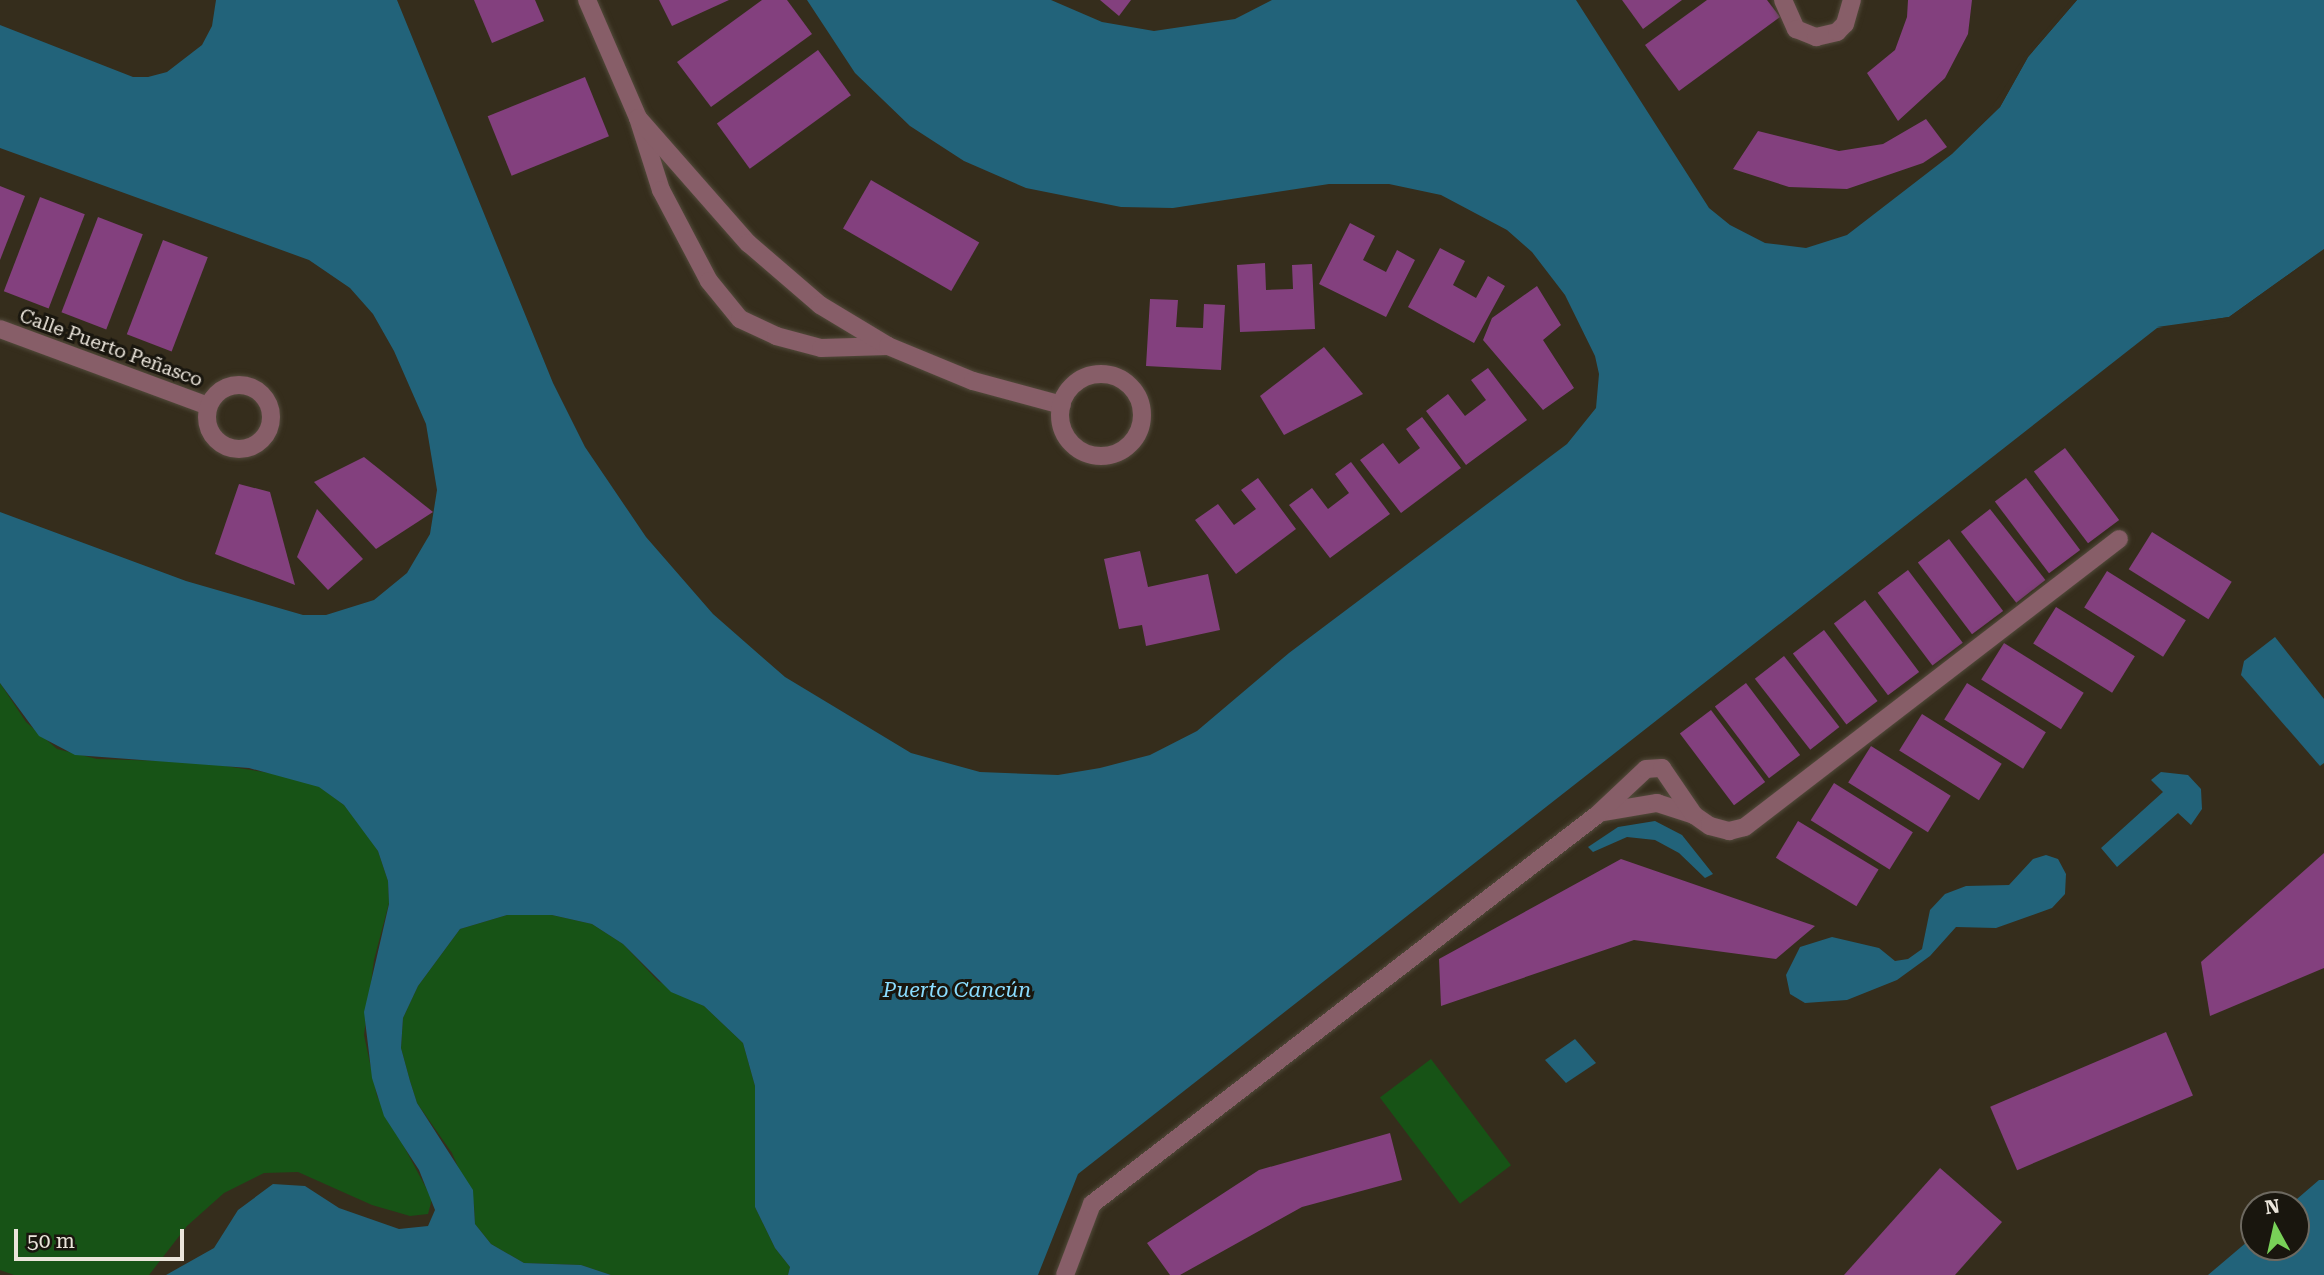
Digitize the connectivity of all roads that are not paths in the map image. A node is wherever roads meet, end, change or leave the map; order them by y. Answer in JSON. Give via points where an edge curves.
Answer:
{"nodes":[{"id":1,"x":587,"y":0,"type":"edge"},
{"id":2,"x":1783,"y":0,"type":"edge"},
{"id":3,"x":1852,"y":0,"type":"edge"},
{"id":4,"x":638,"y":118,"type":"junction"},
{"id":5,"x":0,"y":329,"type":"edge"},
{"id":6,"x":888,"y":346,"type":"junction"},
{"id":7,"x":1062,"y":405,"type":"junction"},
{"id":8,"x":208,"y":406,"type":"dead end"},
{"id":9,"x":2119,"y":539,"type":"dead end"},
{"id":10,"x":1670,"y":780,"type":"junction"},
{"id":11,"x":1657,"y":803,"type":"junction"},
{"id":12,"x":1597,"y":815,"type":"junction"},
{"id":13,"x":1694,"y":815,"type":"junction"},
{"id":14,"x":1065,"y":1275,"type":"edge"}],
"edges":[{"from":1,"to":4,"type":"street"},
{"from":2,"to":3,"type":"street","via":[[1796,29],[1816,37],[1837,32],[1845,24]]},
{"from":4,"to":6,"type":"street","via":[[748,243],[820,305]]},
{"from":4,"to":6,"type":"street","via":[[661,190],[709,281],[740,319],[776,336],[821,348]]},
{"from":5,"to":8,"type":"street","name":"Calle Puerto Peñasco"},
{"from":6,"to":7,"type":"street","via":[[973,382]]},
{"from":7,"to":7,"type":"street","via":[[1066,436],[1085,453],[1098,457],[1125,449],[1141,426],[1139,399],[1126,383],[1107,375],[1081,380]]},
{"from":9,"to":13,"type":"street","via":[[1745,827],[1729,831],[1710,827]]},
{"from":10,"to":11,"type":"street","via":[[1670,794]]},
{"from":10,"to":12,"type":"street","via":[[1662,768],[1646,769]]},
{"from":10,"to":13,"type":"street"},
{"from":11,"to":12,"type":"street","via":[[1621,806]]},
{"from":11,"to":13,"type":"street"},
{"from":12,"to":14,"type":"street","via":[[1092,1204]]}]}
